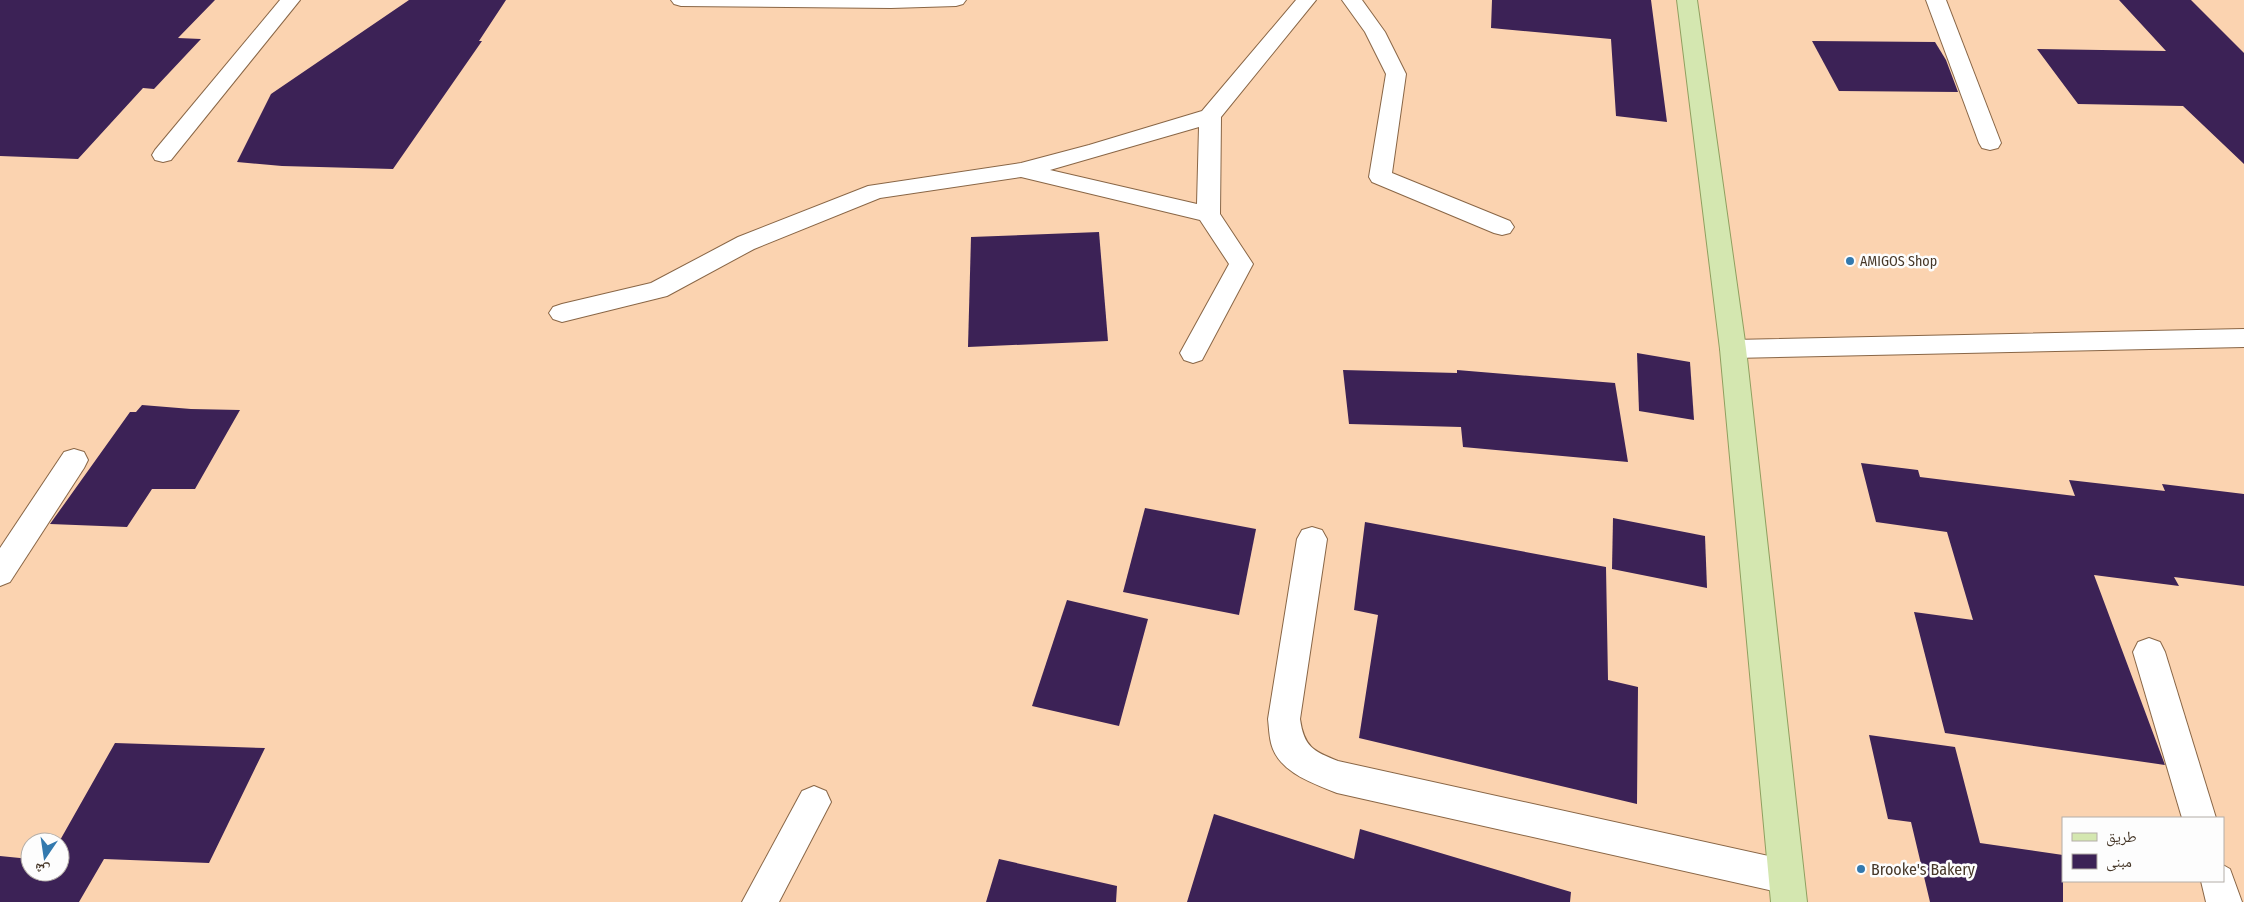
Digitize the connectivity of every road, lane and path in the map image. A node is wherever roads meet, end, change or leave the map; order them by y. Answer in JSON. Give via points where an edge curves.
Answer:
{"nodes":[{"id":1,"x":290,"y":0,"type":"edge"},
{"id":2,"x":681,"y":0,"type":"edge"},
{"id":3,"x":956,"y":0,"type":"edge"},
{"id":4,"x":1306,"y":0,"type":"edge"},
{"id":5,"x":1352,"y":0,"type":"edge"},
{"id":6,"x":1687,"y":0,"type":"edge"},
{"id":7,"x":1936,"y":0,"type":"edge"},
{"id":8,"x":1210,"y":116,"type":"junction"},
{"id":9,"x":1990,"y":143,"type":"dead end"},
{"id":10,"x":163,"y":155,"type":"dead end"},
{"id":11,"x":1021,"y":170,"type":"junction"},
{"id":12,"x":1208,"y":214,"type":"junction"},
{"id":13,"x":1502,"y":227,"type":"dead end"},
{"id":14,"x":562,"y":312,"type":"dead end"},
{"id":15,"x":2244,"y":338,"type":"edge"},
{"id":16,"x":1732,"y":349,"type":"junction"},
{"id":17,"x":1193,"y":353,"type":"dead end"},
{"id":18,"x":74,"y":460,"type":"dead end"},
{"id":19,"x":1312,"y":539,"type":"dead end"},
{"id":20,"x":9,"y":546,"type":"edge"},
{"id":21,"x":0,"y":573,"type":"edge"},
{"id":22,"x":2149,"y":652,"type":"dead end"},
{"id":23,"x":814,"y":802,"type":"dead end"},
{"id":24,"x":2199,"y":817,"type":"edge"},
{"id":25,"x":2218,"y":882,"type":"edge"},
{"id":26,"x":1788,"y":890,"type":"edge"},
{"id":27,"x":760,"y":902,"type":"edge"},
{"id":28,"x":2224,"y":902,"type":"edge"}],
"edges":[{"from":1,"to":10,"type":"street"},
{"from":2,"to":3,"type":"street"},
{"from":4,"to":8,"type":"street"},
{"from":5,"to":13,"type":"street","via":[[1375,32],[1396,74],[1380,177]]},
{"from":6,"to":16,"type":"main road"},
{"from":7,"to":9,"type":"street"},
{"from":8,"to":11,"type":"street"},
{"from":8,"to":12,"type":"street"},
{"from":11,"to":12,"type":"street"},
{"from":11,"to":14,"type":"street","via":[[876,191],[746,243],[658,290]]},
{"from":12,"to":17,"type":"street","via":[[1241,264]]},
{"from":15,"to":16,"type":"street"},
{"from":16,"to":26,"type":"main road"},
{"from":18,"to":20,"type":"street"},
{"from":19,"to":26,"type":"street","via":[[1284,719],[1287,743],[1306,764],[1337,777]]},
{"from":20,"to":21,"type":"street"},
{"from":22,"to":24,"type":"street"},
{"from":23,"to":27,"type":"street"},
{"from":25,"to":28,"type":"street"}]}
